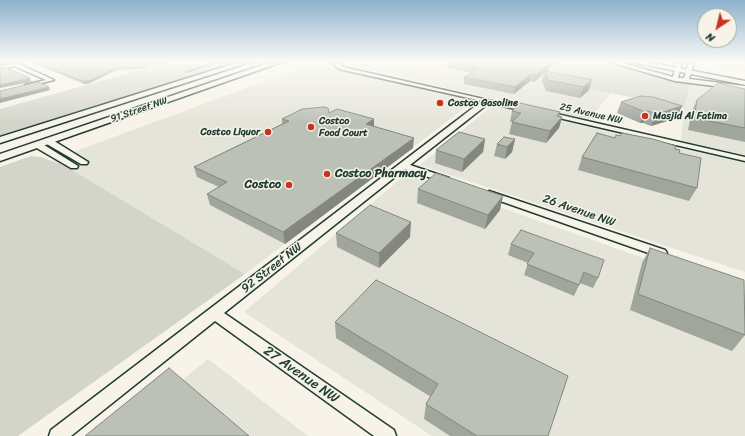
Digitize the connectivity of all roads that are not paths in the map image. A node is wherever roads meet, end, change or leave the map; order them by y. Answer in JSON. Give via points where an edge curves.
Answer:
{"nodes":[{"id":1,"x":41,"y":82,"type":"edge"},
{"id":2,"x":184,"y":82,"type":"edge"},
{"id":3,"x":187,"y":82,"type":"edge"},
{"id":4,"x":219,"y":82,"type":"edge"},
{"id":5,"x":413,"y":82,"type":"edge"},
{"id":6,"x":697,"y":82,"type":"edge"},
{"id":7,"x":22,"y":87,"type":"edge"},
{"id":8,"x":745,"y":88,"type":"edge"},
{"id":9,"x":487,"y":101,"type":"junction"},
{"id":10,"x":0,"y":140,"type":"edge"},
{"id":11,"x":42,"y":142,"type":"junction"},
{"id":12,"x":0,"y":144,"type":"edge"},
{"id":13,"x":0,"y":158,"type":"edge"},
{"id":14,"x":745,"y":159,"type":"edge"},
{"id":15,"x":84,"y":162,"type":"dead end"},
{"id":16,"x":74,"y":166,"type":"dead end"},
{"id":17,"x":404,"y":166,"type":"junction"},
{"id":18,"x":458,"y":184,"type":"edge"},
{"id":19,"x":480,"y":192,"type":"edge"},
{"id":20,"x":672,"y":256,"type":"edge"},
{"id":21,"x":214,"y":314,"type":"junction"},
{"id":22,"x":57,"y":436,"type":"edge"},
{"id":23,"x":388,"y":436,"type":"edge"}],
"edges":[{"from":1,"to":7,"type":"street"},
{"from":2,"to":10,"type":"main road","name":"91 Street NW"},
{"from":3,"to":11,"type":"main road"},
{"from":4,"to":11,"type":"main road","name":"91 Street NW"},
{"from":5,"to":9,"type":"street","name":"25 Avenue NW"},
{"from":6,"to":8,"type":"street"},
{"from":9,"to":14,"type":"street","name":"25 Avenue NW"},
{"from":9,"to":17,"type":"street","name":"92 Street NW"},
{"from":11,"to":12,"type":"main road"},
{"from":11,"to":13,"type":"main road","name":"91 Street NW"},
{"from":11,"to":15,"type":"street"},
{"from":11,"to":16,"type":"street"},
{"from":17,"to":18,"type":"street"},
{"from":17,"to":21,"type":"street","name":"92 Street NW"},
{"from":19,"to":20,"type":"street","name":"26 Avenue NW"},
{"from":21,"to":22,"type":"street","name":"92 Street NW"},
{"from":21,"to":23,"type":"street","name":"27 Avenue NW"}]}
